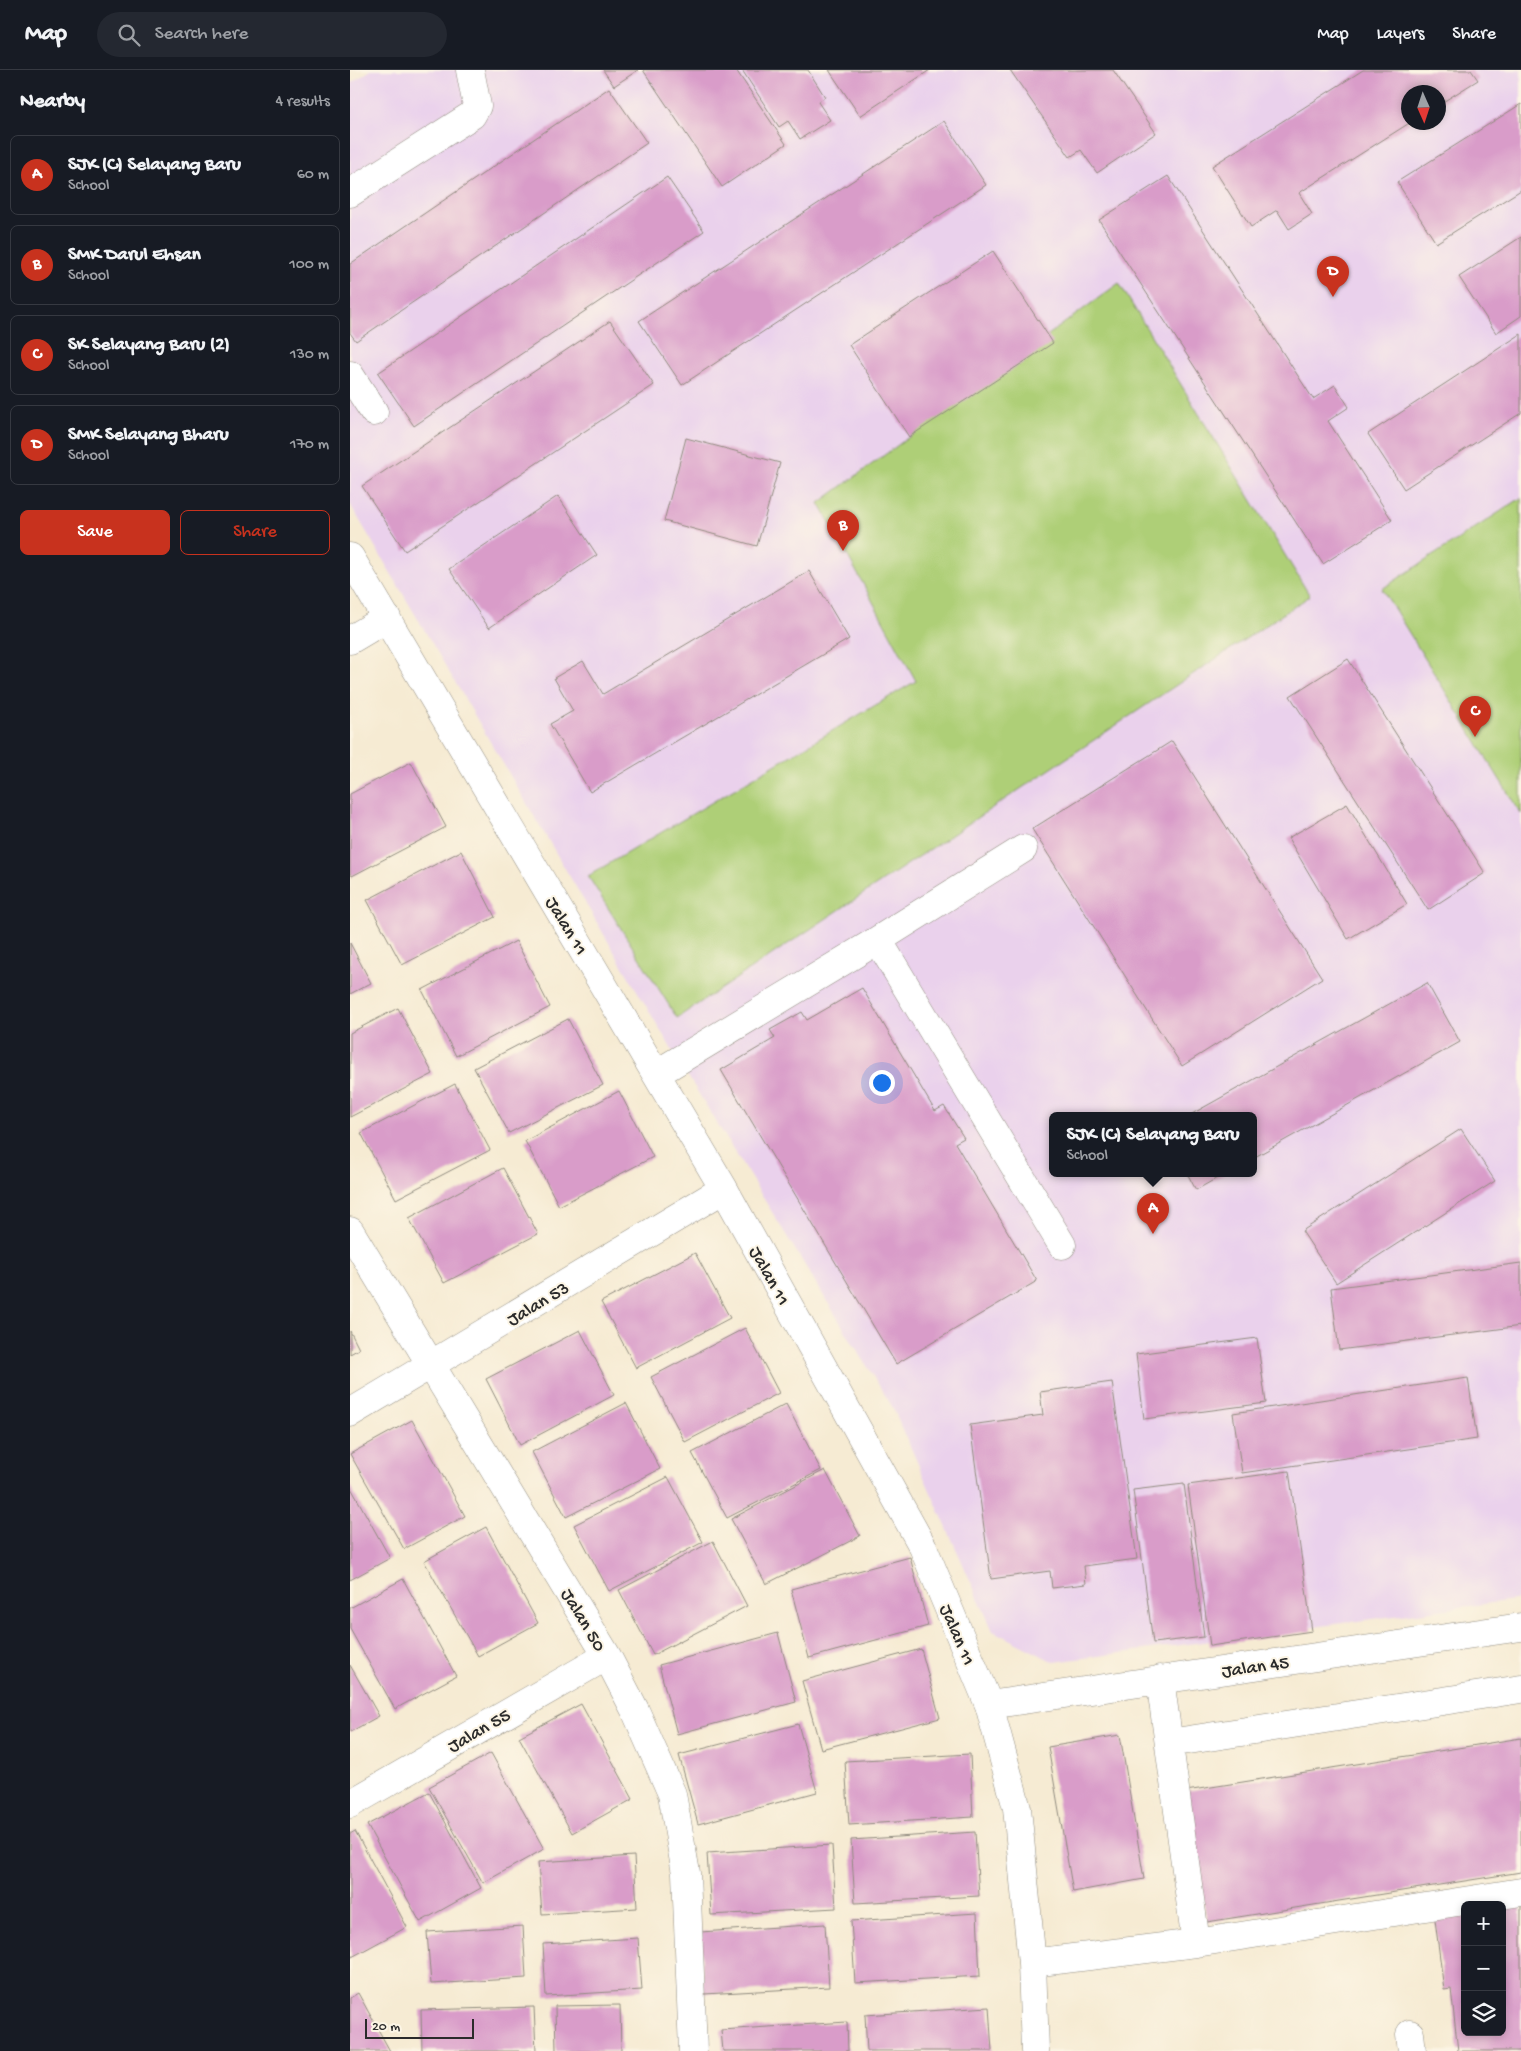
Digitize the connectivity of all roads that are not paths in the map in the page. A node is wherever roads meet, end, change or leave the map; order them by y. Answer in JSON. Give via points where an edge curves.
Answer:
{"nodes":[{"id":1,"x":470,"y":70,"type":"edge"},
{"id":2,"x":350,"y":193,"type":"edge"},
{"id":3,"x":350,"y":375,"type":"edge"},
{"id":4,"x":374,"y":412,"type":"dead end"},
{"id":5,"x":350,"y":557,"type":"edge"},
{"id":6,"x":387,"y":618,"type":"junction"},
{"id":7,"x":350,"y":640,"type":"edge"},
{"id":8,"x":1023,"y":849,"type":"dead end"},
{"id":9,"x":878,"y":940,"type":"junction"},
{"id":10,"x":656,"y":1074,"type":"junction"},
{"id":11,"x":724,"y":1189,"type":"junction"},
{"id":12,"x":350,"y":1230,"type":"edge"},
{"id":13,"x":1062,"y":1245,"type":"dead end"},
{"id":14,"x":432,"y":1365,"type":"junction"},
{"id":15,"x":350,"y":1413,"type":"edge"},
{"id":16,"x":1521,"y":1627,"type":"edge"},
{"id":17,"x":607,"y":1656,"type":"junction"},
{"id":18,"x":1160,"y":1679,"type":"junction"},
{"id":19,"x":1521,"y":1689,"type":"edge"},
{"id":20,"x":989,"y":1705,"type":"junction"},
{"id":21,"x":1169,"y":1743,"type":"junction"},
{"id":22,"x":350,"y":1804,"type":"edge"},
{"id":23,"x":1521,"y":1892,"type":"edge"},
{"id":24,"x":1196,"y":1943,"type":"junction"},
{"id":25,"x":1032,"y":1963,"type":"junction"},
{"id":26,"x":693,"y":2051,"type":"edge"},
{"id":27,"x":1035,"y":2051,"type":"edge"}],
"edges":[{"from":1,"to":2,"type":"street","via":[[477,106],[472,115]]},
{"from":3,"to":4,"type":"street"},
{"from":5,"to":6,"type":"street","name":"Jalan 11"},
{"from":6,"to":7,"type":"street"},
{"from":6,"to":10,"type":"street","name":"Jalan 11"},
{"from":8,"to":9,"type":"street"},
{"from":9,"to":10,"type":"street"},
{"from":9,"to":13,"type":"street"},
{"from":10,"to":11,"type":"street","name":"Jalan 11"},
{"from":11,"to":14,"type":"street","name":"Jalan 53"},
{"from":11,"to":20,"type":"street","name":"Jalan 11","via":[[923,1547]]},
{"from":12,"to":14,"type":"street","name":"Jalan 50"},
{"from":14,"to":15,"type":"street","name":"Jalan 53"},
{"from":14,"to":17,"type":"street","name":"Jalan 50"},
{"from":16,"to":18,"type":"street","name":"Jalan 45"},
{"from":17,"to":22,"type":"street","name":"Jalan 55"},
{"from":17,"to":26,"type":"street","name":"Jalan 50","via":[[672,1794],[686,1874]]},
{"from":18,"to":20,"type":"street","name":"Jalan 45"},
{"from":18,"to":21,"type":"street"},
{"from":19,"to":21,"type":"street"},
{"from":20,"to":25,"type":"street","name":"Jalan 11","via":[[1017,1808]]},
{"from":21,"to":24,"type":"street"},
{"from":23,"to":24,"type":"street"},
{"from":24,"to":25,"type":"street"},
{"from":25,"to":27,"type":"street","name":"Jalan 11"}]}
